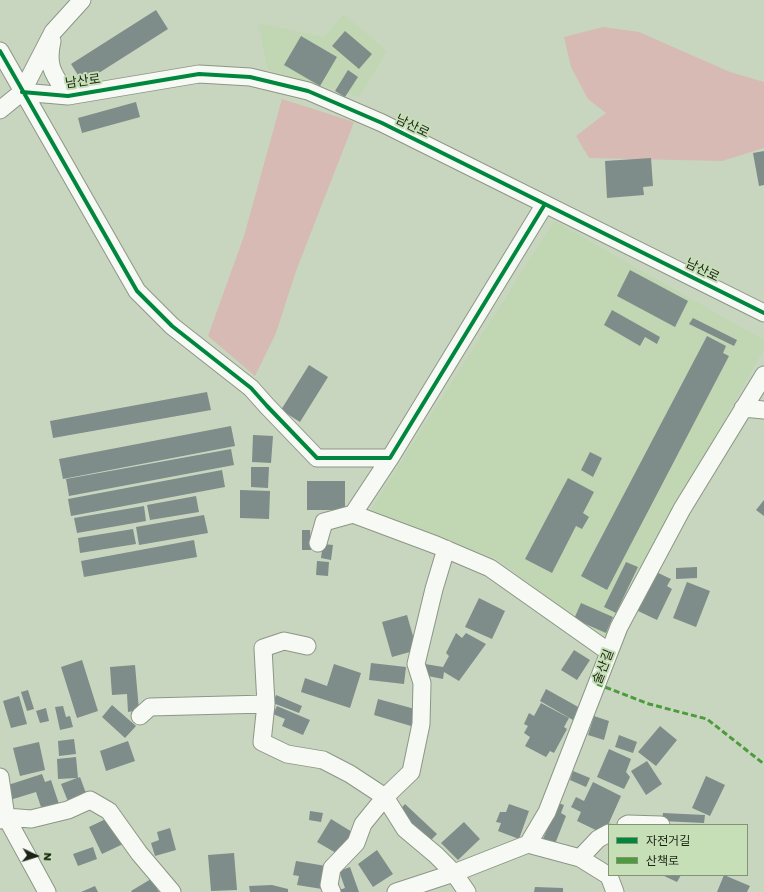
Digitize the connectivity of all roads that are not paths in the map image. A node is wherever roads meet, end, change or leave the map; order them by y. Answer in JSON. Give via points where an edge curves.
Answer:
{"nodes":[{"id":1,"x":82,"y":0,"type":"edge"},
{"id":2,"x":53,"y":32,"type":"junction"},
{"id":3,"x":0,"y":52,"type":"edge"},
{"id":4,"x":22,"y":92,"type":"junction"},
{"id":5,"x":68,"y":96,"type":"junction"},
{"id":6,"x":0,"y":110,"type":"edge"},
{"id":7,"x":545,"y":204,"type":"junction"},
{"id":8,"x":764,"y":313,"type":"edge"},
{"id":9,"x":764,"y":375,"type":"edge"},
{"id":10,"x":744,"y":408,"type":"junction"},
{"id":11,"x":764,"y":410,"type":"edge"},
{"id":12,"x":390,"y":458,"type":"junction"},
{"id":13,"x":353,"y":514,"type":"junction"},
{"id":14,"x":318,"y":543,"type":"dead end"},
{"id":15,"x":446,"y":549,"type":"junction"},
{"id":16,"x":307,"y":646,"type":"dead end"},
{"id":17,"x":609,"y":652,"type":"junction"},
{"id":18,"x":266,"y":704,"type":"junction"},
{"id":19,"x":140,"y":716,"type":"dead end"},
{"id":20,"x":0,"y":777,"type":"edge"},
{"id":21,"x":385,"y":797,"type":"junction"},
{"id":22,"x":3,"y":819,"type":"edge"},
{"id":23,"x":608,"y":834,"type":"edge"},
{"id":24,"x":528,"y":844,"type":"junction"},
{"id":25,"x":580,"y":858,"type":"junction"},
{"id":26,"x":454,"y":873,"type":"junction"},
{"id":27,"x":608,"y":875,"type":"edge"},
{"id":28,"x":609,"y":876,"type":"edge"},
{"id":29,"x":47,"y":892,"type":"edge"},
{"id":30,"x":172,"y":892,"type":"edge"},
{"id":31,"x":332,"y":892,"type":"edge"},
{"id":32,"x":396,"y":892,"type":"edge"},
{"id":33,"x":467,"y":892,"type":"edge"},
{"id":34,"x":615,"y":892,"type":"edge"}],
"edges":[{"from":1,"to":2,"type":"street"},
{"from":2,"to":4,"type":"street"},
{"from":2,"to":5,"type":"street","via":[[49,53],[52,72]]},
{"from":3,"to":4,"type":"street"},
{"from":4,"to":5,"type":"street","name":"남산로"},
{"from":4,"to":6,"type":"street"},
{"from":4,"to":12,"type":"street","via":[[138,291],[172,326],[251,388],[317,458]]},
{"from":5,"to":7,"type":"street","name":"남산로","via":[[199,74],[257,79],[308,90],[382,123]]},
{"from":7,"to":8,"type":"street","name":"남산로"},
{"from":7,"to":12,"type":"street"},
{"from":9,"to":10,"type":"street","name":"술산길"},
{"from":10,"to":11,"type":"street"},
{"from":10,"to":17,"type":"street","name":"술산길","via":[[682,509],[619,627]]},
{"from":12,"to":13,"type":"street"},
{"from":13,"to":14,"type":"street","via":[[324,522]]},
{"from":13,"to":15,"type":"street"},
{"from":15,"to":17,"type":"street","via":[[490,568]]},
{"from":15,"to":21,"type":"street","via":[[416,664],[422,683],[421,724],[411,772]]},
{"from":16,"to":18,"type":"street","via":[[284,641],[263,648]]},
{"from":17,"to":24,"type":"street","name":"술산길","via":[[547,812]]},
{"from":18,"to":19,"type":"street","via":[[150,707]]},
{"from":18,"to":21,"type":"street","via":[[262,742],[287,754],[323,760]]},
{"from":20,"to":22,"type":"street"},
{"from":21,"to":26,"type":"street","via":[[405,829]]},
{"from":21,"to":31,"type":"street","via":[[363,824],[356,843],[332,868],[329,885]]},
{"from":22,"to":29,"type":"street"},
{"from":22,"to":30,"type":"street","via":[[31,819],[68,810],[90,800],[109,811],[139,853]]},
{"from":23,"to":25,"type":"street","via":[[598,839]]},
{"from":24,"to":25,"type":"street"},
{"from":24,"to":26,"type":"street"},
{"from":25,"to":27,"type":"street"},
{"from":26,"to":32,"type":"street"},
{"from":26,"to":33,"type":"street"},
{"from":28,"to":34,"type":"street"}]}
